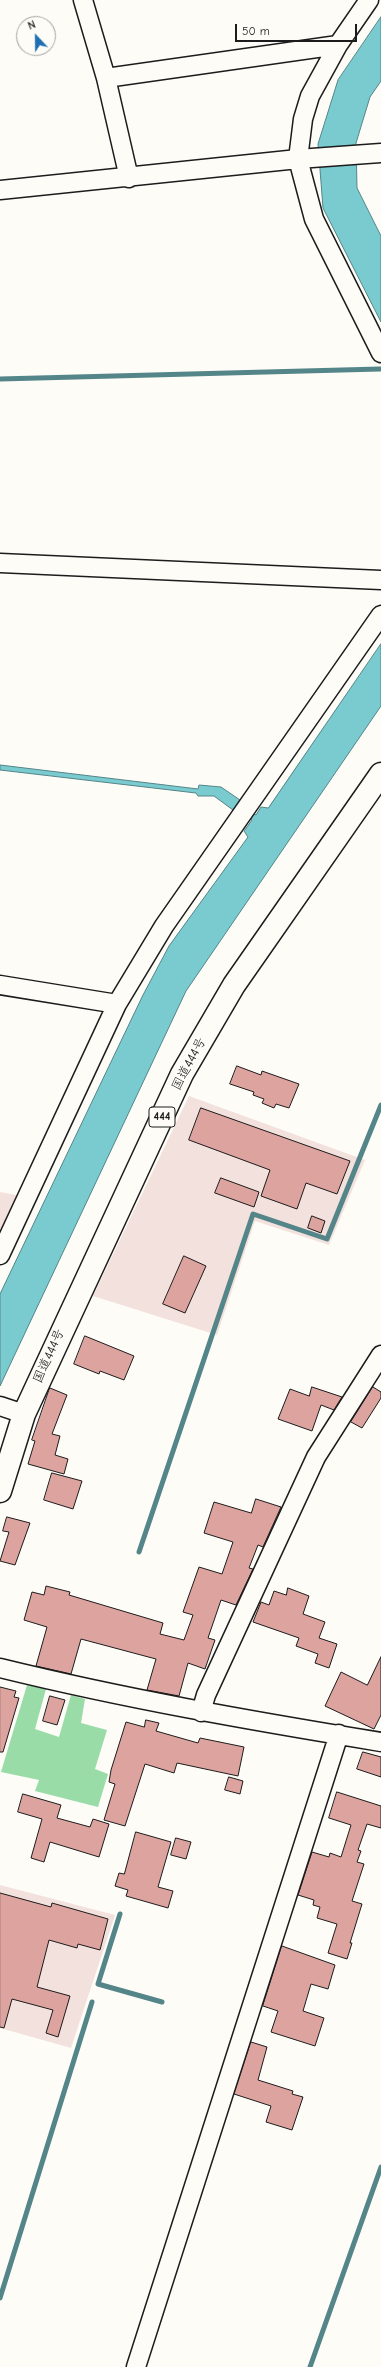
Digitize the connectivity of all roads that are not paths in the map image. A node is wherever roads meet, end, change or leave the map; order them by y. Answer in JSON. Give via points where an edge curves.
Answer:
{"nodes":[{"id":1,"x":83,"y":0,"type":"edge"},
{"id":2,"x":369,"y":0,"type":"edge"},
{"id":3,"x":338,"y":45,"type":"junction"},
{"id":4,"x":106,"y":78,"type":"junction"},
{"id":5,"x":378,"y":152,"type":"edge"},
{"id":6,"x":306,"y":158,"type":"junction"},
{"id":7,"x":130,"y":178,"type":"junction"},
{"id":8,"x":0,"y":190,"type":"edge"},
{"id":9,"x":381,"y":353,"type":"edge"},
{"id":10,"x":0,"y":564,"type":"edge"},
{"id":11,"x":381,"y":580,"type":"edge"},
{"id":12,"x":381,"y":615,"type":"edge"},
{"id":13,"x":381,"y":774,"type":"edge"},
{"id":14,"x":0,"y":985,"type":"edge"},
{"id":15,"x":117,"y":1004,"type":"junction"},
{"id":16,"x":0,"y":1255,"type":"edge"},
{"id":17,"x":381,"y":1355,"type":"edge"},
{"id":18,"x":0,"y":1406,"type":"edge"},
{"id":19,"x":24,"y":1414,"type":"junction"},
{"id":20,"x":0,"y":1491,"type":"edge"},
{"id":21,"x":0,"y":1668,"type":"edge"},
{"id":22,"x":201,"y":1712,"type":"junction"},
{"id":23,"x":339,"y":1734,"type":"junction"},
{"id":24,"x":381,"y":1742,"type":"edge"},
{"id":25,"x":136,"y":2367,"type":"edge"}],
"edges":[{"from":1,"to":4,"type":"street"},
{"from":2,"to":3,"type":"street"},
{"from":3,"to":4,"type":"street"},
{"from":3,"to":6,"type":"street","via":[[310,96],[303,119]]},
{"from":4,"to":7,"type":"street"},
{"from":5,"to":6,"type":"street"},
{"from":6,"to":7,"type":"street"},
{"from":6,"to":9,"type":"street","via":[[314,219]]},
{"from":7,"to":8,"type":"street"},
{"from":10,"to":11,"type":"street"},
{"from":12,"to":15,"type":"street","via":[[164,926]]},
{"from":13,"to":19,"type":"highway","name":"国道444号","number":"444","via":[[234,985],[182,1074]]},
{"from":14,"to":15,"type":"street"},
{"from":15,"to":16,"type":"street"},
{"from":17,"to":22,"type":"street","via":[[316,1457],[206,1695]]},
{"from":18,"to":19,"type":"street"},
{"from":19,"to":20,"type":"highway","name":"国道444号","number":"444"},
{"from":21,"to":22,"type":"street"},
{"from":22,"to":23,"type":"street"},
{"from":23,"to":24,"type":"street"},
{"from":23,"to":25,"type":"street"}]}
